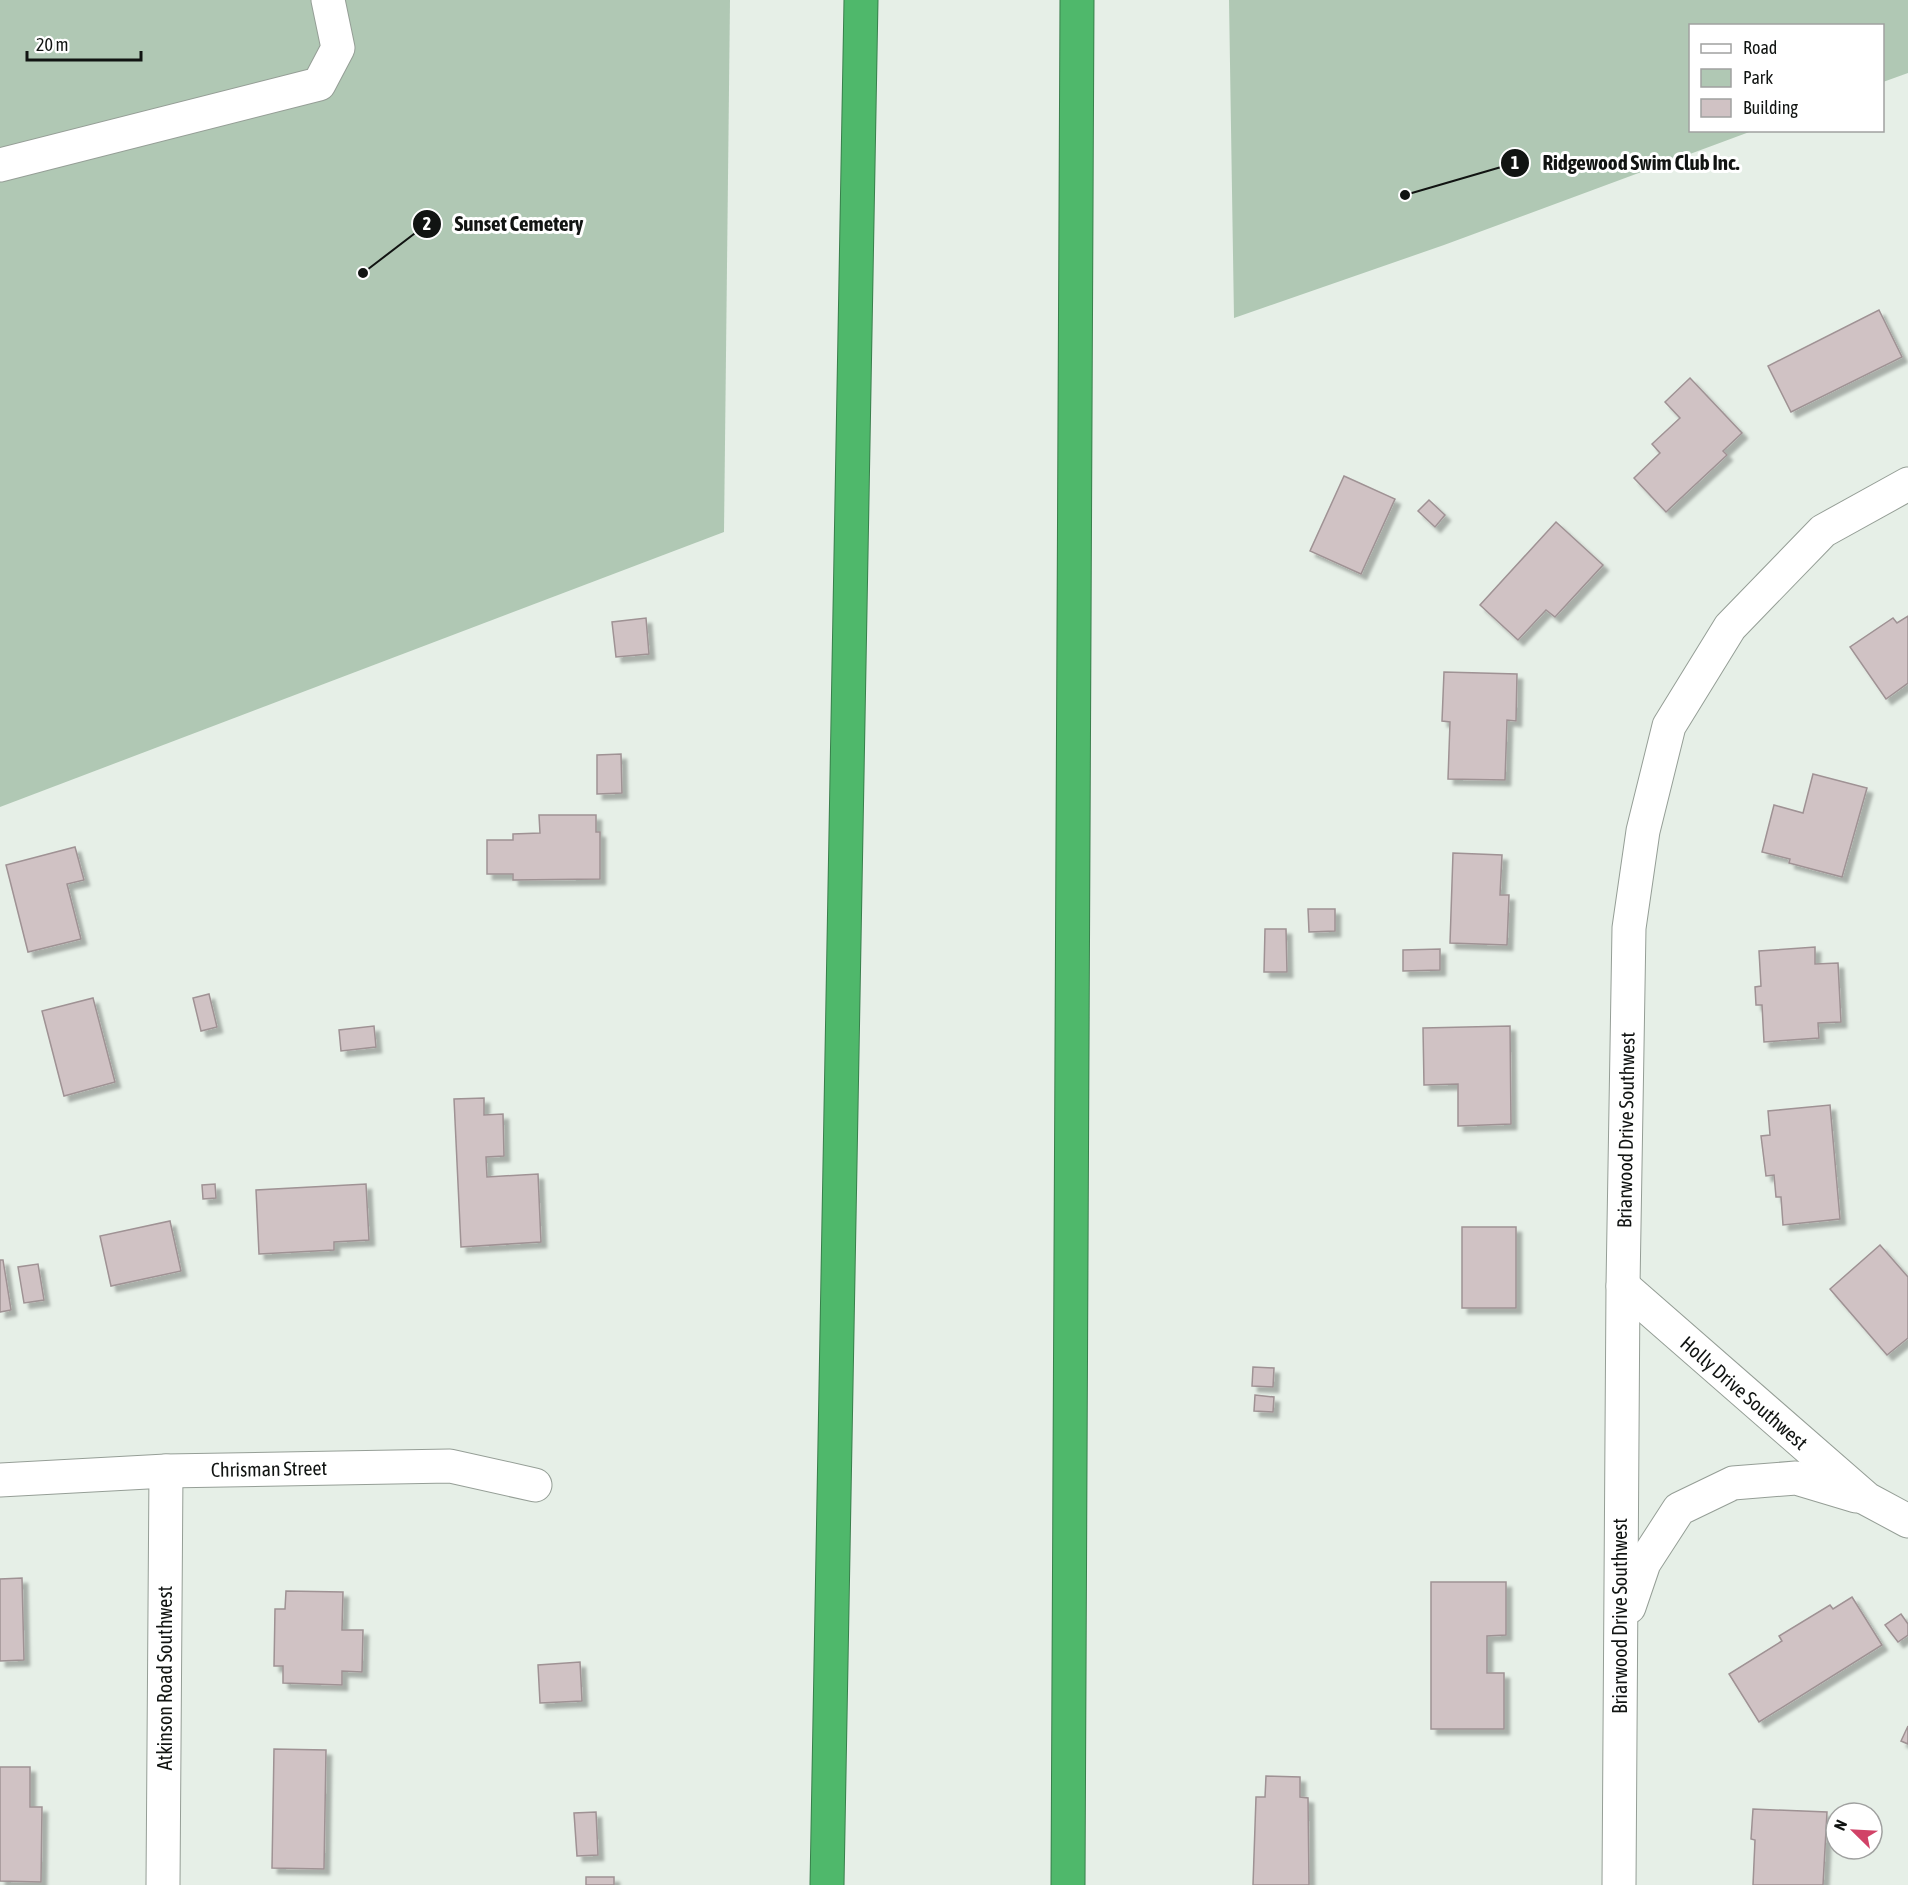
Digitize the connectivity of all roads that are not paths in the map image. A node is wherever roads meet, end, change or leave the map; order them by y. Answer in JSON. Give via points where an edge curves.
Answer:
{"nodes":[{"id":1,"x":328,"y":0,"type":"edge"},
{"id":2,"x":861,"y":0,"type":"edge"},
{"id":3,"x":1077,"y":0,"type":"edge"},
{"id":4,"x":0,"y":165,"type":"edge"},
{"id":5,"x":1908,"y":484,"type":"edge"},
{"id":6,"x":1623,"y":1286,"type":"junction"},
{"id":7,"x":166,"y":1470,"type":"junction"},
{"id":8,"x":0,"y":1480,"type":"edge"},
{"id":9,"x":536,"y":1485,"type":"dead end"},
{"id":10,"x":1867,"y":1499,"type":"junction"},
{"id":11,"x":1908,"y":1521,"type":"edge"},
{"id":12,"x":1620,"y":1632,"type":"junction"},
{"id":13,"x":163,"y":1885,"type":"edge"},
{"id":14,"x":827,"y":1885,"type":"edge"},
{"id":15,"x":1068,"y":1885,"type":"edge"},
{"id":16,"x":1619,"y":1885,"type":"edge"}],
"edges":[{"from":1,"to":4,"type":"street","via":[[338,48],[319,84]]},
{"from":2,"to":14,"type":"highway"},
{"from":3,"to":15,"type":"highway"},
{"from":5,"to":6,"type":"street","name":"Briarwood Drive Southwest","via":[[1823,531],[1730,627],[1669,726],[1643,831],[1629,928]]},
{"from":6,"to":10,"type":"street","name":"Holly Drive Southwest"},
{"from":6,"to":12,"type":"street","name":"Briarwood Drive Southwest"},
{"from":7,"to":8,"type":"street","name":"Chrisman Street"},
{"from":7,"to":9,"type":"street","name":"Chrisman Street","via":[[450,1466]]},
{"from":7,"to":13,"type":"street","name":"Atkinson Road Southwest"},
{"from":10,"to":11,"type":"street","name":"Holly Drive Southwest"},
{"from":10,"to":12,"type":"street","name":"Holly Drive Southwest","via":[[1796,1478],[1733,1483],[1679,1509],[1644,1563]]},
{"from":12,"to":16,"type":"street","name":"Briarwood Drive Southwest"}]}
